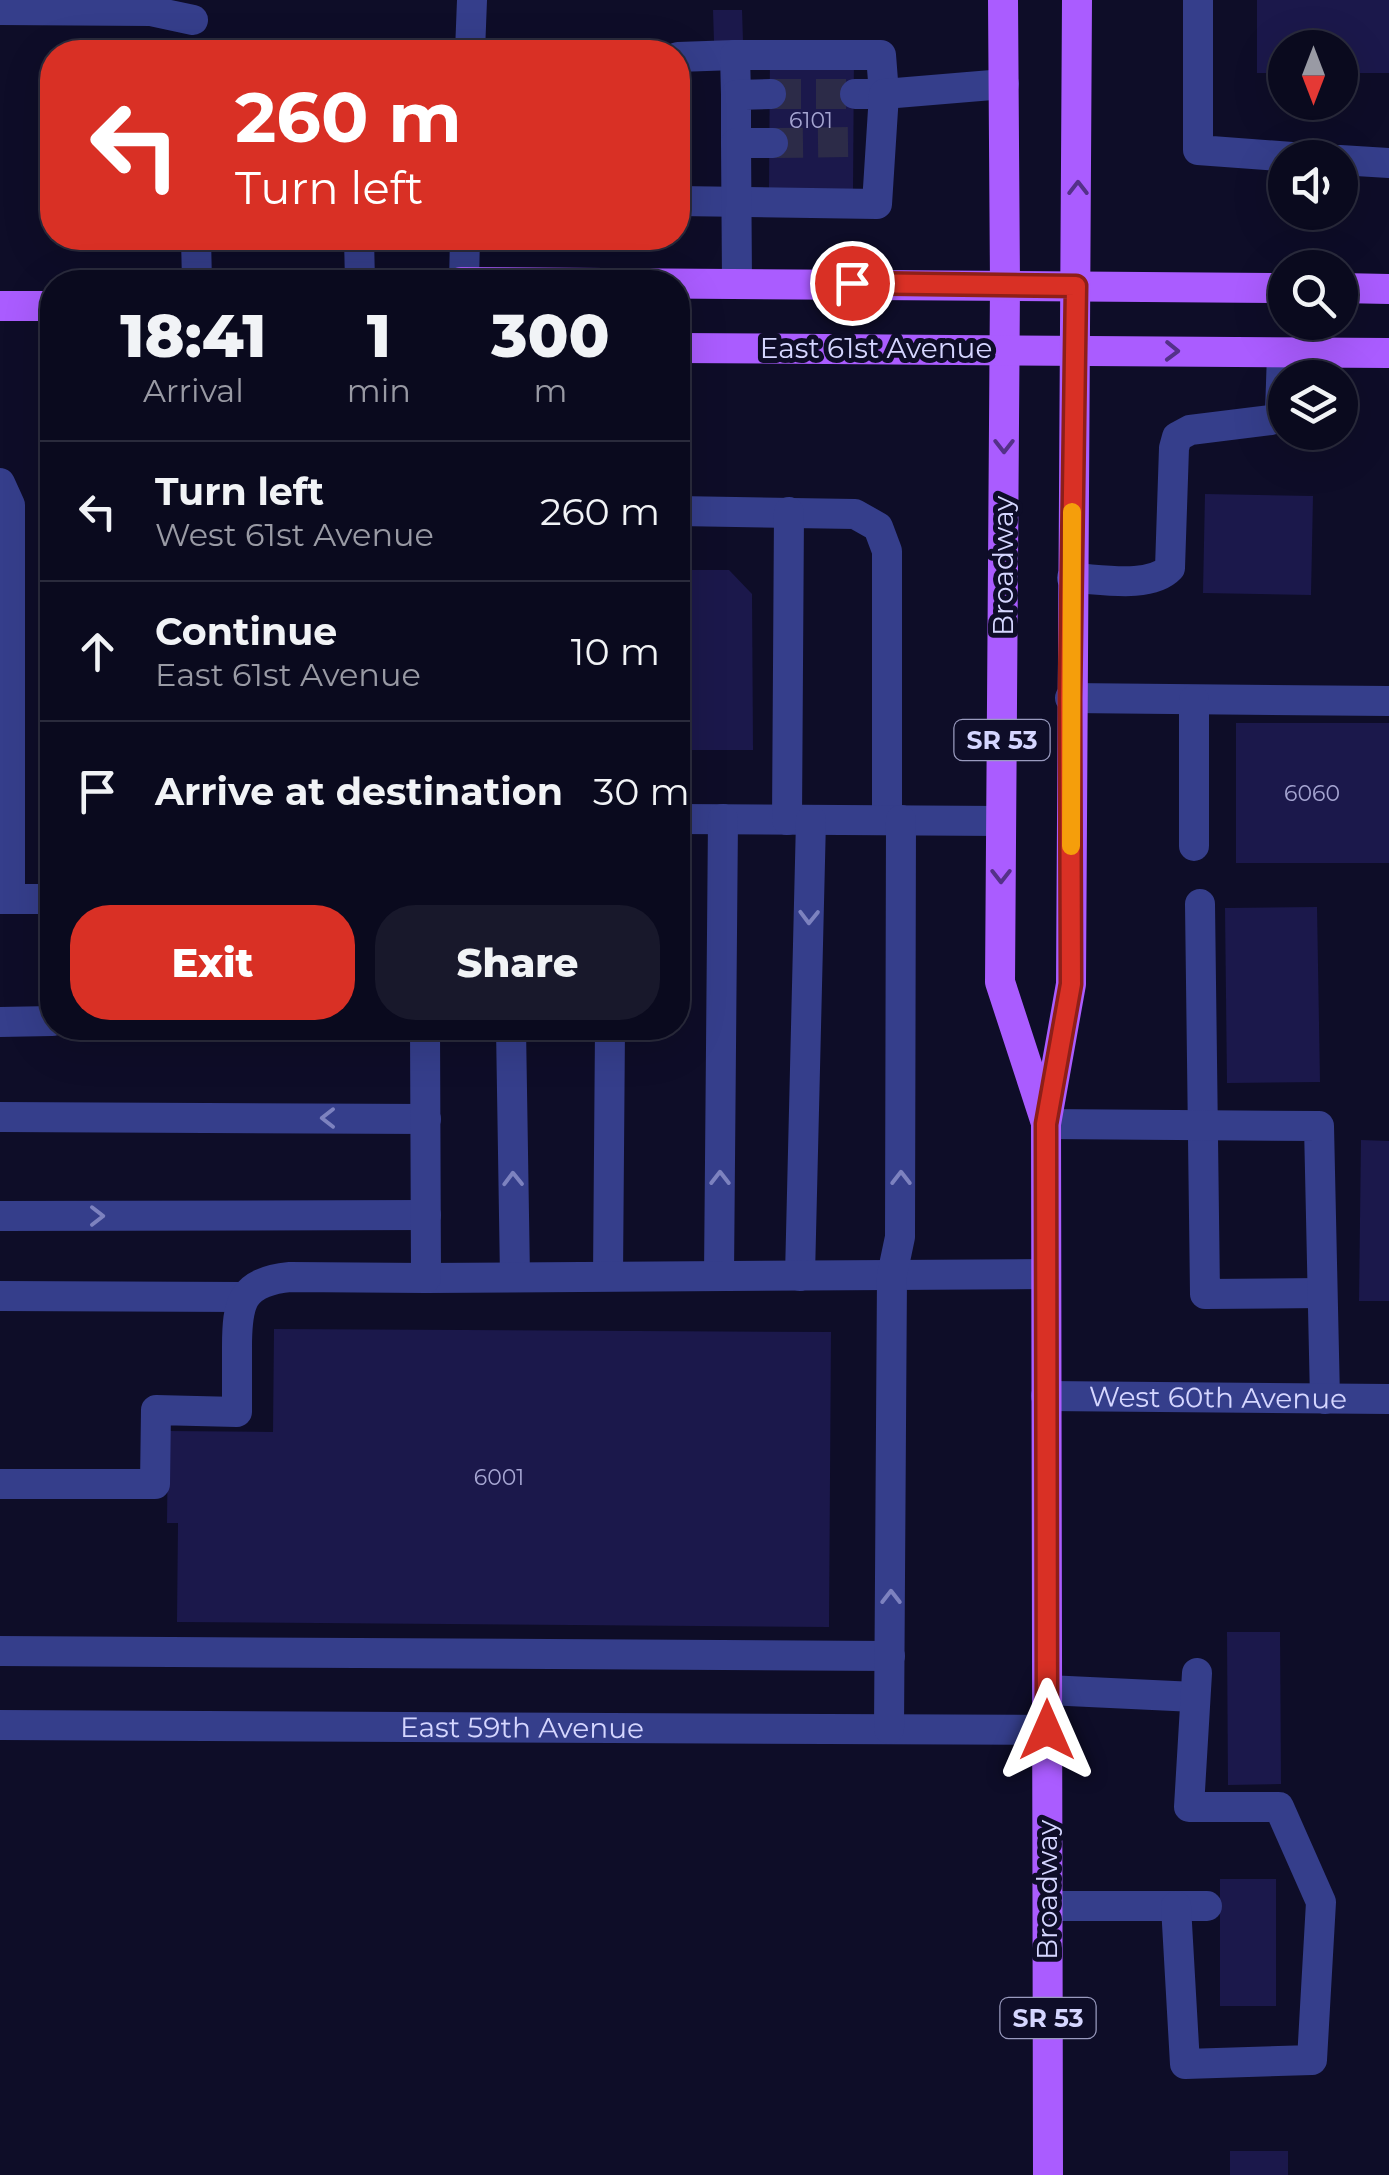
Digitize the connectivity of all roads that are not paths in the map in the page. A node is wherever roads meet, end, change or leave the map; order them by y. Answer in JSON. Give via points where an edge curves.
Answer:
{"nodes":[{"id":1,"x":472,"y":0,"type":"edge"},
{"id":2,"x":1003,"y":0,"type":"edge"},
{"id":3,"x":1076,"y":0,"type":"edge"},
{"id":4,"x":1198,"y":0,"type":"edge"},
{"id":5,"x":0,"y":10,"type":"edge"},
{"id":6,"x":193,"y":20,"type":"dead end"},
{"id":7,"x":470,"y":40,"type":"edge"},
{"id":8,"x":735,"y":55,"type":"junction"},
{"id":9,"x":690,"y":57,"type":"edge"},
{"id":10,"x":1004,"y":84,"type":"junction"},
{"id":11,"x":771,"y":94,"type":"tunnel mouth"},
{"id":12,"x":869,"y":94,"type":"junction"},
{"id":13,"x":736,"y":95,"type":"junction"},
{"id":14,"x":736,"y":143,"type":"junction"},
{"id":15,"x":773,"y":143,"type":"tunnel mouth"},
{"id":16,"x":1268,"y":155,"type":"edge"},
{"id":17,"x":1358,"y":161,"type":"edge"},
{"id":18,"x":1389,"y":163,"type":"edge"},
{"id":19,"x":690,"y":201,"type":"edge"},
{"id":20,"x":736,"y":202,"type":"junction"},
{"id":21,"x":690,"y":282,"type":"edge"},
{"id":22,"x":736,"y":282,"type":"junction"},
{"id":23,"x":1005,"y":285,"type":"junction"},
{"id":24,"x":1076,"y":286,"type":"junction"},
{"id":25,"x":1268,"y":288,"type":"edge"},
{"id":26,"x":1358,"y":288,"type":"edge"},
{"id":27,"x":1389,"y":288,"type":"edge"},
{"id":28,"x":0,"y":306,"type":"edge"},
{"id":29,"x":40,"y":306,"type":"edge"},
{"id":30,"x":690,"y":348,"type":"edge"},
{"id":31,"x":1005,"y":348,"type":"junction"},
{"id":32,"x":1074,"y":349,"type":"junction"},
{"id":33,"x":1282,"y":354,"type":"junction"},
{"id":34,"x":1389,"y":354,"type":"edge"},
{"id":35,"x":0,"y":483,"type":"edge"},
{"id":36,"x":690,"y":511,"type":"edge"},
{"id":37,"x":789,"y":512,"type":"junction"},
{"id":38,"x":1072,"y":578,"type":"junction"},
{"id":39,"x":1070,"y":698,"type":"junction"},
{"id":40,"x":1194,"y":700,"type":"junction"},
{"id":41,"x":1389,"y":701,"type":"edge"},
{"id":42,"x":690,"y":819,"type":"edge"},
{"id":43,"x":722,"y":819,"type":"junction"},
{"id":44,"x":799,"y":820,"type":"junction"},
{"id":45,"x":894,"y":820,"type":"junction"},
{"id":46,"x":1002,"y":821,"type":"junction"},
{"id":47,"x":1194,"y":846,"type":"dead end"},
{"id":48,"x":5,"y":899,"type":"edge"},
{"id":49,"x":40,"y":899,"type":"edge"},
{"id":50,"x":1200,"y":904,"type":"dead end"},
{"id":51,"x":0,"y":1022,"type":"edge"},
{"id":52,"x":40,"y":1022,"type":"edge"},
{"id":53,"x":426,"y":1040,"type":"edge"},
{"id":54,"x":511,"y":1040,"type":"edge"},
{"id":55,"x":610,"y":1040,"type":"edge"},
{"id":56,"x":0,"y":1117,"type":"edge"},
{"id":57,"x":426,"y":1118,"type":"junction"},
{"id":58,"x":1046,"y":1124,"type":"junction"},
{"id":59,"x":1203,"y":1125,"type":"junction"},
{"id":60,"x":426,"y":1215,"type":"junction"},
{"id":61,"x":0,"y":1216,"type":"edge"},
{"id":62,"x":1046,"y":1274,"type":"junction"},
{"id":63,"x":892,"y":1275,"type":"junction"},
{"id":64,"x":608,"y":1276,"type":"junction"},
{"id":65,"x":720,"y":1276,"type":"junction"},
{"id":66,"x":800,"y":1276,"type":"junction"},
{"id":67,"x":515,"y":1277,"type":"junction"},
{"id":68,"x":426,"y":1278,"type":"junction"},
{"id":69,"x":1322,"y":1293,"type":"junction"},
{"id":70,"x":0,"y":1296,"type":"edge"},
{"id":71,"x":244,"y":1297,"type":"junction"},
{"id":72,"x":1046,"y":1396,"type":"junction"},
{"id":73,"x":1324,"y":1399,"type":"junction"},
{"id":74,"x":1389,"y":1400,"type":"edge"},
{"id":75,"x":0,"y":1484,"type":"edge"},
{"id":76,"x":0,"y":1652,"type":"edge"},
{"id":77,"x":890,"y":1656,"type":"junction"},
{"id":78,"x":1047,"y":1690,"type":"junction"},
{"id":79,"x":0,"y":1725,"type":"edge"},
{"id":80,"x":889,"y":1729,"type":"junction"},
{"id":81,"x":1047,"y":1730,"type":"junction"},
{"id":82,"x":1048,"y":1906,"type":"junction"},
{"id":83,"x":1048,"y":2175,"type":"edge"}],
"edges":[{"from":1,"to":7,"type":"street"},
{"from":2,"to":10,"type":"main road","name":"Broadway","number":"SR 53"},
{"from":24,"to":3,"type":"main road","name":"Broadway","number":"SR 53","one_way":true},
{"from":4,"to":16,"type":"street","via":[[1198,150]]},
{"from":5,"to":6,"type":"street","via":[[151,11]]},
{"from":8,"to":9,"type":"street"},
{"from":8,"to":12,"type":"street","via":[[881,55]]},
{"from":8,"to":13,"type":"street"},
{"from":10,"to":12,"type":"street"},
{"from":10,"to":23,"type":"main road","name":"Broadway","number":"SR 53"},
{"from":11,"to":13,"type":"street"},
{"from":12,"to":20,"type":"street","via":[[877,204]]},
{"from":13,"to":14,"type":"street"},
{"from":14,"to":15,"type":"street"},
{"from":14,"to":20,"type":"street"},
{"from":17,"to":18,"type":"street"},
{"from":19,"to":20,"type":"street"},
{"from":20,"to":22,"type":"street"},
{"from":21,"to":22,"type":"main road"},
{"from":22,"to":23,"type":"main road"},
{"from":23,"to":24,"type":"main road"},
{"from":23,"to":31,"type":"main road","name":"Broadway","number":"SR 53"},
{"from":24,"to":25,"type":"main road"},
{"from":24,"to":32,"type":"main road","name":"Broadway","number":"SR 53"},
{"from":26,"to":27,"type":"main road"},
{"from":28,"to":29,"type":"main road"},
{"from":30,"to":31,"type":"main road","name":"East 61st Avenue"},
{"from":31,"to":32,"type":"main road","name":"East 61st Avenue"},
{"from":31,"to":46,"type":"main road","name":"Broadway","number":"SR 53","one_way":true},
{"from":32,"to":33,"type":"main road","name":"East 61st Avenue","one_way":true},
{"from":32,"to":38,"type":"main road","name":"Broadway","number":"SR 53"},
{"from":33,"to":34,"type":"main road","name":"East 61st Avenue"},
{"from":33,"to":38,"type":"street","via":[[1280,413],[1177,437],[1170,568],[1161,578]]},
{"from":35,"to":48,"type":"street","via":[[10,505]]},
{"from":36,"to":37,"type":"street"},
{"from":37,"to":44,"type":"street"},
{"from":37,"to":45,"type":"street","via":[[855,514],[878,527],[888,550]]},
{"from":38,"to":39,"type":"main road","name":"Broadway","number":"SR 53"},
{"from":39,"to":40,"type":"street"},
{"from":39,"to":58,"type":"main road","name":"Broadway","number":"SR 53","via":[[1071,984]]},
{"from":40,"to":41,"type":"street"},
{"from":40,"to":47,"type":"street"},
{"from":42,"to":43,"type":"street"},
{"from":43,"to":44,"type":"street"},
{"from":65,"to":43,"type":"street","one_way":true},
{"from":44,"to":45,"type":"street"},
{"from":44,"to":66,"type":"street","one_way":true},
{"from":45,"to":46,"type":"street"},
{"from":63,"to":45,"type":"street","one_way":true,"via":[[900,1237]]},
{"from":46,"to":58,"type":"main road","name":"Broadway","number":"SR 53","one_way":true,"via":[[1000,982]]},
{"from":48,"to":49,"type":"street"},
{"from":50,"to":59,"type":"street"},
{"from":51,"to":52,"type":"street"},
{"from":53,"to":57,"type":"street"},
{"from":67,"to":54,"type":"street","one_way":true},
{"from":55,"to":64,"type":"street"},
{"from":57,"to":56,"type":"street","one_way":true},
{"from":57,"to":60,"type":"street"},
{"from":58,"to":59,"type":"street"},
{"from":58,"to":62,"type":"main road","name":"Broadway","number":"SR 53"},
{"from":59,"to":69,"type":"street","via":[[1319,1126]]},
{"from":59,"to":69,"type":"street","via":[[1205,1294]]},
{"from":61,"to":60,"type":"street","one_way":true},
{"from":60,"to":68,"type":"street"},
{"from":62,"to":63,"type":"street"},
{"from":62,"to":72,"type":"main road","name":"Broadway","number":"SR 53"},
{"from":63,"to":66,"type":"street"},
{"from":77,"to":63,"type":"street","one_way":true},
{"from":64,"to":65,"type":"street"},
{"from":64,"to":67,"type":"street"},
{"from":65,"to":66,"type":"street"},
{"from":67,"to":68,"type":"street"},
{"from":68,"to":71,"type":"street","via":[[271,1279]]},
{"from":69,"to":73,"type":"street"},
{"from":70,"to":71,"type":"street"},
{"from":71,"to":75,"type":"street","via":[[237,1311],[237,1412],[156,1410],[155,1484]]},
{"from":72,"to":73,"type":"street","name":"West 60th Avenue"},
{"from":72,"to":78,"type":"main road","name":"Broadway","number":"SR 53"},
{"from":73,"to":74,"type":"street","name":"West 60th Avenue"},
{"from":76,"to":77,"type":"street"},
{"from":77,"to":80,"type":"street"},
{"from":78,"to":81,"type":"main road","name":"Broadway","number":"SR 53"},
{"from":78,"to":82,"type":"street","via":[[1196,1685],[1190,1807],[1279,1807],[1321,1902],[1312,2060],[1185,2064],[1191,1906]]},
{"from":79,"to":80,"type":"street","name":"East 59th Avenue"},
{"from":80,"to":81,"type":"street","name":"East 59th Avenue"},
{"from":81,"to":82,"type":"main road","name":"Broadway","number":"SR 53"},
{"from":82,"to":83,"type":"main road","name":"Broadway","number":"SR 53"}]}
